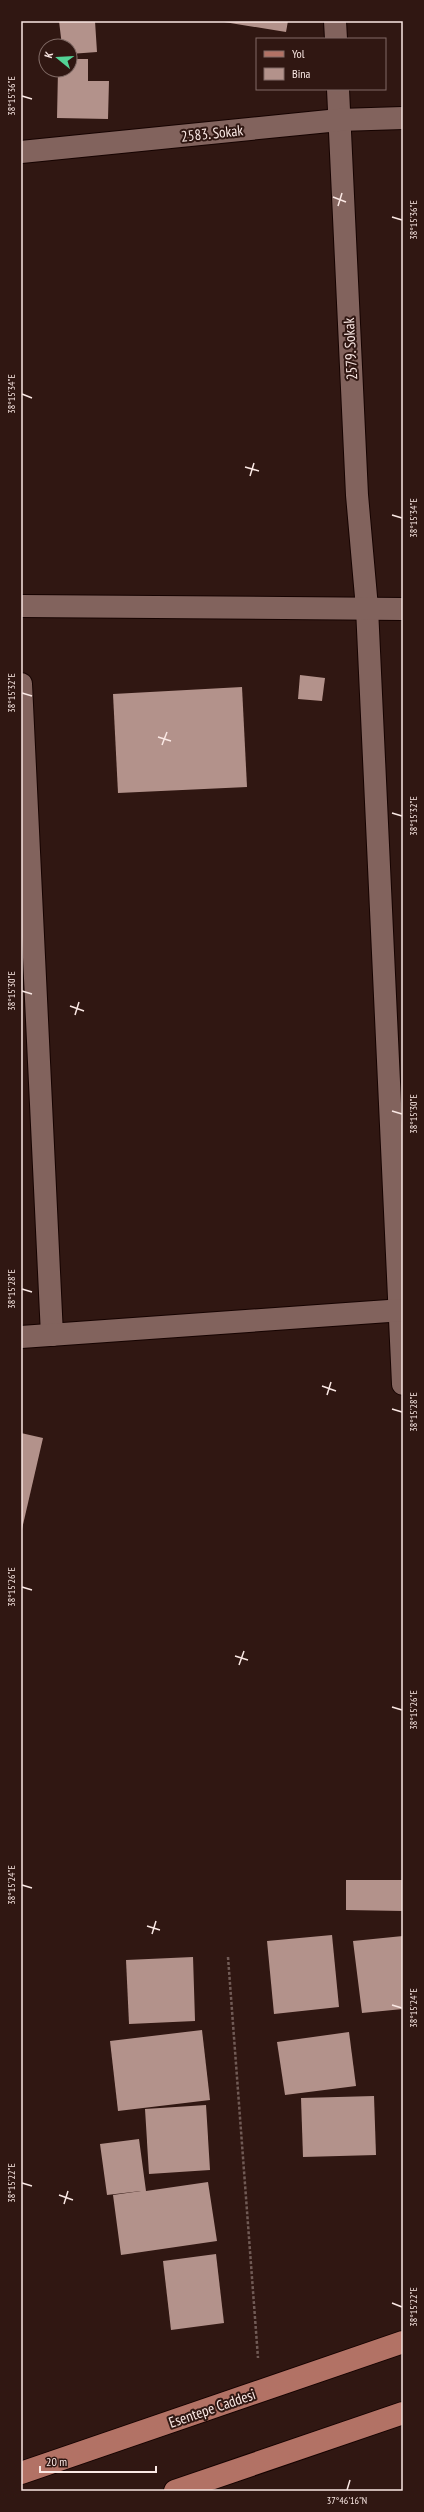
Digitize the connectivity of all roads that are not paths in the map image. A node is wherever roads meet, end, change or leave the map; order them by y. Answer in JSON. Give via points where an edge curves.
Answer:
{"nodes":[{"id":1,"x":335,"y":21,"type":"edge"},
{"id":2,"x":336,"y":38,"type":"edge"},
{"id":3,"x":338,"y":90,"type":"edge"},
{"id":4,"x":403,"y":118,"type":"edge"},
{"id":5,"x":339,"y":120,"type":"junction"},
{"id":6,"x":21,"y":152,"type":"edge"},
{"id":7,"x":21,"y":606,"type":"edge"},
{"id":8,"x":367,"y":608,"type":"junction"},
{"id":9,"x":403,"y":609,"type":"edge"},
{"id":10,"x":21,"y":684,"type":"edge"},
{"id":11,"x":402,"y":1310,"type":"edge"},
{"id":12,"x":52,"y":1335,"type":"junction"},
{"id":13,"x":21,"y":1337,"type":"edge"},
{"id":14,"x":403,"y":1384,"type":"edge"},
{"id":15,"x":403,"y":2342,"type":"edge"},
{"id":16,"x":403,"y":2413,"type":"edge"},
{"id":17,"x":21,"y":2473,"type":"edge"},
{"id":18,"x":174,"y":2491,"type":"edge"}],
"edges":[{"from":1,"to":2,"type":"street"},
{"from":3,"to":5,"type":"street","name":"2579. Sokak"},
{"from":4,"to":5,"type":"street","name":"2583. Sokak"},
{"from":5,"to":6,"type":"street","name":"2583. Sokak"},
{"from":5,"to":8,"type":"street","name":"2579. Sokak","via":[[357,495]]},
{"from":7,"to":8,"type":"street"},
{"from":8,"to":9,"type":"street"},
{"from":8,"to":11,"type":"street","name":"2579. Sokak"},
{"from":10,"to":12,"type":"street"},
{"from":11,"to":12,"type":"street"},
{"from":11,"to":14,"type":"street","name":"2579. Sokak"},
{"from":12,"to":13,"type":"street"},
{"from":15,"to":17,"type":"main road","name":"Esentepe Caddesi"},
{"from":16,"to":18,"type":"main road"}]}
